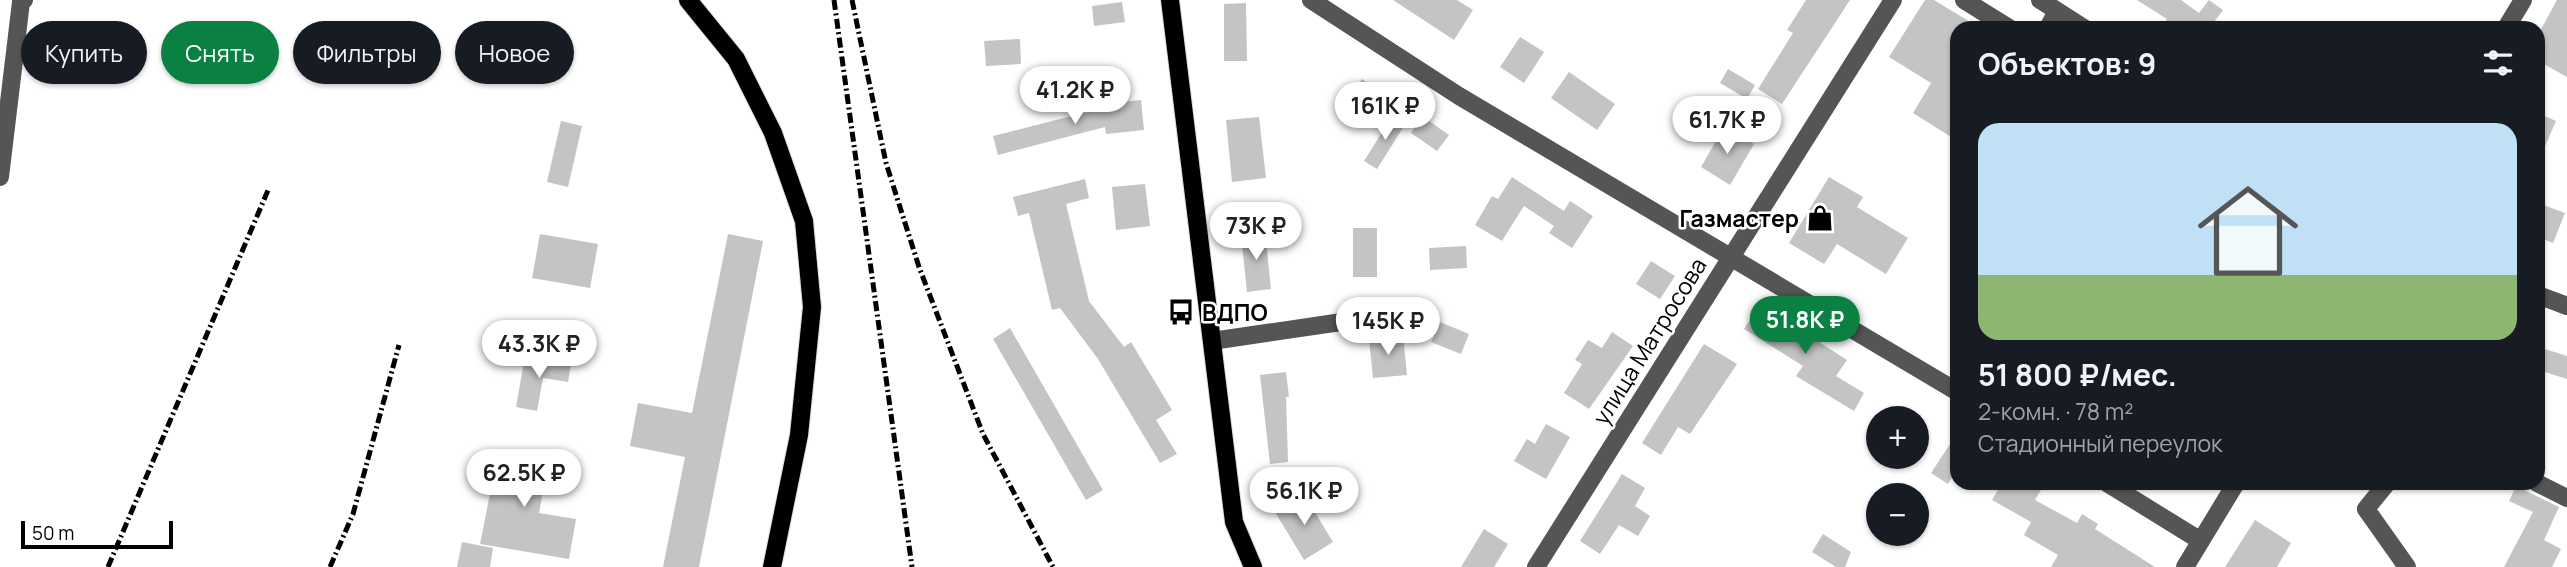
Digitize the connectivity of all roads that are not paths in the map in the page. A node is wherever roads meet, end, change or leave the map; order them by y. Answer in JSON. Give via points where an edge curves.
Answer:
{"nodes":[{"id":1,"x":24,"y":0,"type":"edge"},
{"id":2,"x":688,"y":0,"type":"edge"},
{"id":3,"x":1311,"y":0,"type":"edge"},
{"id":4,"x":1893,"y":0,"type":"edge"},
{"id":5,"x":1964,"y":0,"type":"edge"},
{"id":6,"x":2040,"y":0,"type":"edge"},
{"id":7,"x":2523,"y":0,"type":"edge"},
{"id":8,"x":1170,"y":1,"type":"edge"},
{"id":9,"x":2057,"y":11,"type":"junction"},
{"id":10,"x":1998,"y":21,"type":"edge"},
{"id":11,"x":2052,"y":21,"type":"edge"},
{"id":12,"x":2073,"y":21,"type":"edge"},
{"id":13,"x":2510,"y":21,"type":"edge"},
{"id":14,"x":0,"y":177,"type":"edge"},
{"id":15,"x":1731,"y":256,"type":"junction"},
{"id":16,"x":2545,"y":298,"type":"edge"},
{"id":17,"x":2567,"y":306,"type":"edge"},
{"id":18,"x":1423,"y":310,"type":"dead end"},
{"id":19,"x":1212,"y":341,"type":"junction"},
{"id":20,"x":1950,"y":387,"type":"edge"},
{"id":21,"x":2545,"y":487,"type":"edge"},
{"id":22,"x":2118,"y":490,"type":"edge"},
{"id":23,"x":2232,"y":490,"type":"edge"},
{"id":24,"x":2381,"y":490,"type":"edge"},
{"id":25,"x":2567,"y":498,"type":"edge"},
{"id":26,"x":2201,"y":541,"type":"junction"},
{"id":27,"x":772,"y":567,"type":"edge"},
{"id":28,"x":1253,"y":567,"type":"edge"},
{"id":29,"x":1536,"y":567,"type":"edge"},
{"id":30,"x":2185,"y":567,"type":"edge"},
{"id":31,"x":2407,"y":567,"type":"edge"}],
"edges":[{"from":1,"to":14,"type":"street","via":[[20,2]]},
{"from":2,"to":27,"type":"main road","via":[[736,59],[773,133],[804,221],[812,307],[799,435]]},
{"from":3,"to":15,"type":"street","via":[[1459,96]]},
{"from":4,"to":15,"type":"street","name":"улица Матросова"},
{"from":5,"to":10,"type":"street"},
{"from":6,"to":9,"type":"street"},
{"from":7,"to":13,"type":"street"},
{"from":8,"to":19,"type":"main road"},
{"from":9,"to":11,"type":"street"},
{"from":9,"to":12,"type":"street"},
{"from":15,"to":20,"type":"street"},
{"from":15,"to":29,"type":"street","name":"улица Матросова"},
{"from":16,"to":17,"type":"street"},
{"from":18,"to":19,"type":"street"},
{"from":19,"to":28,"type":"main road","via":[[1234,522]]},
{"from":21,"to":25,"type":"street"},
{"from":22,"to":26,"type":"street"},
{"from":23,"to":26,"type":"street"},
{"from":24,"to":31,"type":"street","via":[[2365,509]]},
{"from":26,"to":30,"type":"street"}]}
